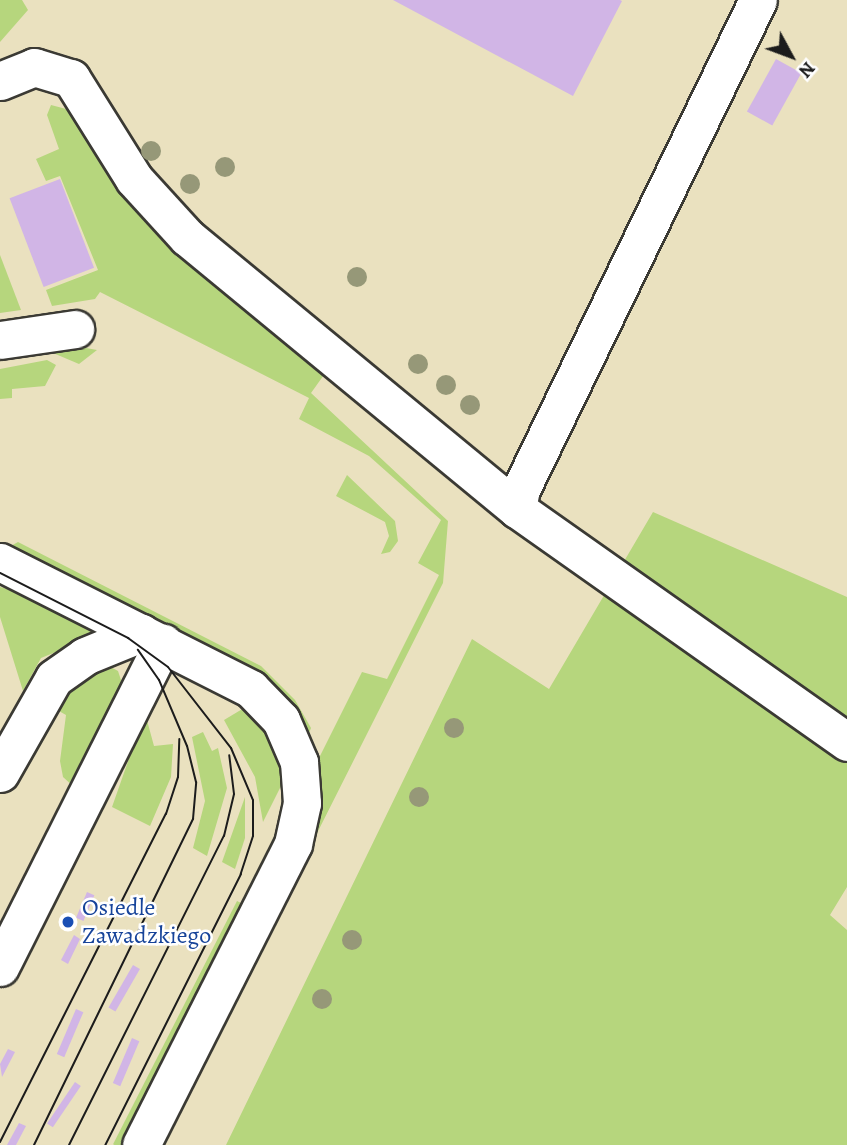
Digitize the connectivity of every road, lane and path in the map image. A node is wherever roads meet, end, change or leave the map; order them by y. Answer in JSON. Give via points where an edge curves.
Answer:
{"nodes":[{"id":1,"x":758,"y":0,"type":"edge"},
{"id":2,"x":0,"y":81,"type":"edge"},
{"id":3,"x":75,"y":329,"type":"dead end"},
{"id":4,"x":0,"y":340,"type":"edge"},
{"id":5,"x":517,"y":509,"type":"junction"},
{"id":6,"x":10,"y":568,"type":"edge"},
{"id":7,"x":152,"y":638,"type":"junction"},
{"id":8,"x":847,"y":742,"type":"edge"},
{"id":9,"x":0,"y":772,"type":"edge"},
{"id":10,"x":0,"y":967,"type":"edge"},
{"id":11,"x":141,"y":1145,"type":"edge"}],
"edges":[{"from":1,"to":5,"type":"lane","via":[[521,489]]},
{"from":2,"to":5,"type":"lane","via":[[34,67],[71,78],[141,189],[187,237]]},
{"from":3,"to":4,"type":"lane"},
{"from":5,"to":8,"type":"lane"},
{"from":6,"to":7,"type":"lane"},
{"from":7,"to":9,"type":"lane","via":[[59,674],[38,698]]},
{"from":7,"to":10,"type":"lane"},
{"from":7,"to":11,"type":"lane","via":[[243,683],[270,705],[294,746],[302,803],[288,854]]}]}
